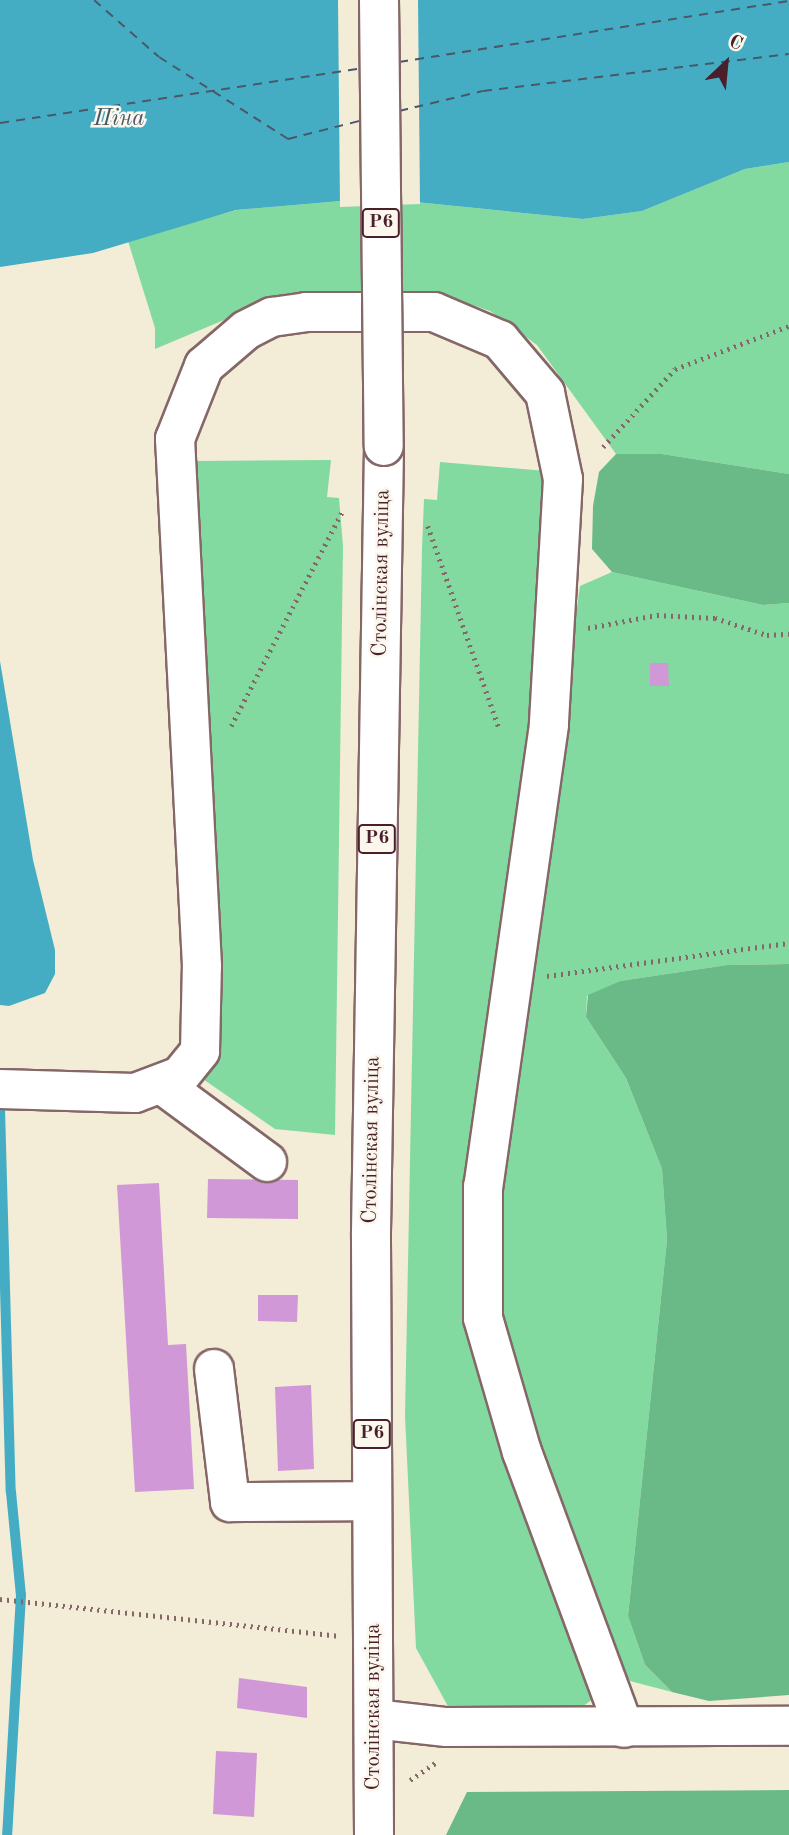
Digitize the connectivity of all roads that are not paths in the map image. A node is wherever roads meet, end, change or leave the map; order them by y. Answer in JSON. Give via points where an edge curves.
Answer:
{"nodes":[{"id":1,"x":379,"y":0,"type":"edge"},
{"id":2,"x":164,"y":1086,"type":"junction"},
{"id":3,"x":11,"y":1091,"type":"edge"},
{"id":4,"x":267,"y":1161,"type":"dead end"},
{"id":5,"x":214,"y":1368,"type":"dead end"},
{"id":6,"x":372,"y":1501,"type":"junction"},
{"id":7,"x":374,"y":1719,"type":"junction"},
{"id":8,"x":789,"y":1726,"type":"edge"},
{"id":9,"x":624,"y":1728,"type":"junction"},
{"id":10,"x":374,"y":1835,"type":"edge"}],
"edges":[{"from":1,"to":6,"type":"main road","name":"Столінская вуліца","number":"Р6","bridge":true,"via":[[384,446]]},
{"from":2,"to":3,"type":"main road","via":[[135,1093]]},
{"from":2,"to":4,"type":"main road"},
{"from":2,"to":9,"type":"main road","via":[[193,1064],[202,1027],[175,439],[204,366],[246,330],[272,317],[306,312],[434,312],[500,340],[545,393],[562,453],[556,635],[483,1186],[483,1318],[522,1452]]},
{"from":5,"to":6,"type":"main road","via":[[230,1502]]},
{"from":6,"to":7,"type":"main road","name":"Столінская вуліца","number":"Р6"},
{"from":7,"to":9,"type":"main road"},
{"from":7,"to":10,"type":"main road","name":"Столінская вуліца","number":"Р6"},
{"from":8,"to":9,"type":"main road"}]}
